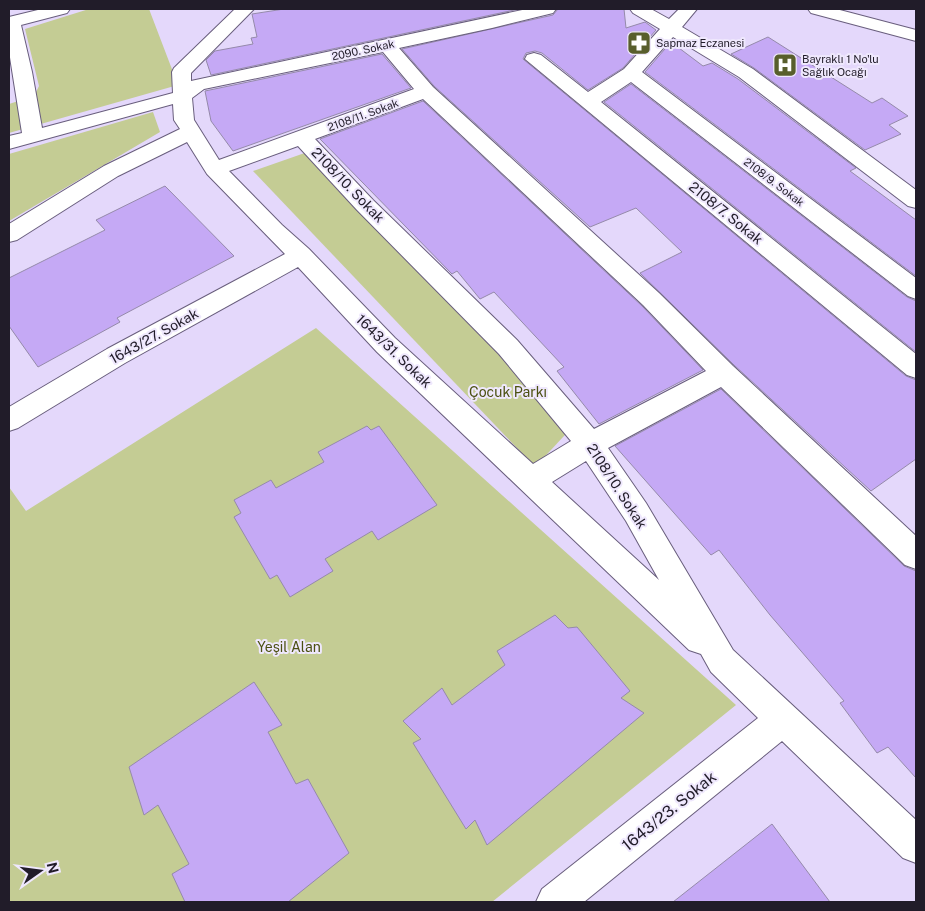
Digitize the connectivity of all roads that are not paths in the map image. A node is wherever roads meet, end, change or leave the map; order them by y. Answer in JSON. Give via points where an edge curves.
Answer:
{"nodes":[{"id":1,"x":61,"y":9,"type":"edge"},
{"id":2,"x":245,"y":9,"type":"edge"},
{"id":3,"x":547,"y":9,"type":"edge"},
{"id":4,"x":639,"y":9,"type":"edge"},
{"id":5,"x":688,"y":9,"type":"edge"},
{"id":6,"x":817,"y":9,"type":"edge"},
{"id":7,"x":860,"y":14,"type":"edge"},
{"id":8,"x":10,"y":23,"type":"edge"},
{"id":9,"x":670,"y":28,"type":"junction"},
{"id":10,"x":916,"y":36,"type":"edge"},
{"id":11,"x":387,"y":45,"type":"junction"},
{"id":12,"x":534,"y":59,"type":"dead end"},
{"id":13,"x":631,"y":73,"type":"junction"},
{"id":14,"x":426,"y":91,"type":"junction"},
{"id":15,"x":182,"y":96,"type":"junction"},
{"id":16,"x":587,"y":102,"type":"junction"},
{"id":17,"x":191,"y":132,"type":"junction"},
{"id":18,"x":33,"y":137,"type":"junction"},
{"id":19,"x":302,"y":138,"type":"junction"},
{"id":20,"x":9,"y":143,"type":"edge"},
{"id":21,"x":214,"y":169,"type":"junction"},
{"id":22,"x":916,"y":201,"type":"edge"},
{"id":23,"x":9,"y":234,"type":"edge"},
{"id":24,"x":301,"y":256,"type":"junction"},
{"id":25,"x":916,"y":290,"type":"edge"},
{"id":26,"x":916,"y":368,"type":"edge"},
{"id":27,"x":724,"y":373,"type":"junction"},
{"id":28,"x":9,"y":420,"type":"edge"},
{"id":29,"x":590,"y":444,"type":"junction"},
{"id":30,"x":531,"y":480,"type":"junction"},
{"id":31,"x":916,"y":554,"type":"edge"},
{"id":32,"x":722,"y":661,"type":"junction"},
{"id":33,"x":783,"y":719,"type":"junction"},
{"id":34,"x":916,"y":845,"type":"edge"},
{"id":35,"x":555,"y":902,"type":"edge"}],
"edges":[{"from":1,"to":8,"type":"street"},
{"from":2,"to":15,"type":"street","name":"1643/31. Sokak","via":[[181,72]]},
{"from":3,"to":11,"type":"street","name":"2090. Sokak"},
{"from":4,"to":9,"type":"street"},
{"from":5,"to":9,"type":"street"},
{"from":6,"to":7,"type":"street"},
{"from":7,"to":10,"type":"street"},
{"from":8,"to":18,"type":"street","via":[[23,72]]},
{"from":9,"to":13,"type":"street"},
{"from":9,"to":22,"type":"street","via":[[746,72]]},
{"from":11,"to":14,"type":"street"},
{"from":11,"to":15,"type":"street","name":"2090. Sokak","via":[[198,85]]},
{"from":12,"to":16,"type":"street","name":"2108/7. Sokak"},
{"from":13,"to":16,"type":"street"},
{"from":13,"to":25,"type":"street","name":"2108/9. Sokak"},
{"from":14,"to":19,"type":"street","name":"2108/11. Sokak"},
{"from":14,"to":27,"type":"street","via":[[630,279]]},
{"from":15,"to":17,"type":"street","name":"1643/31. Sokak","via":[[184,120]]},
{"from":15,"to":18,"type":"street","name":"2090. Sokak"},
{"from":16,"to":26,"type":"street","name":"2108/7. Sokak"},
{"from":17,"to":21,"type":"street","name":"1643/31. Sokak"},
{"from":17,"to":23,"type":"street","via":[[111,171]]},
{"from":18,"to":20,"type":"street","name":"2090. Sokak"},
{"from":19,"to":21,"type":"street","name":"2108/11. Sokak"},
{"from":19,"to":29,"type":"street","name":"2108/10. Sokak","via":[[508,347]]},
{"from":21,"to":24,"type":"street","name":"1643/31. Sokak"},
{"from":24,"to":28,"type":"street","name":"1643/27. Sokak","via":[[116,356]]},
{"from":24,"to":30,"type":"street","name":"1643/31. Sokak","via":[[386,345]]},
{"from":27,"to":29,"type":"street"},
{"from":27,"to":31,"type":"street"},
{"from":29,"to":30,"type":"street"},
{"from":29,"to":32,"type":"street","name":"2108/10. Sokak","via":[[636,512]]},
{"from":30,"to":32,"type":"street","name":"1643/31. Sokak"},
{"from":32,"to":33,"type":"street","name":"2108/10. Sokak"},
{"from":33,"to":34,"type":"street","name":"2108/10. Sokak"},
{"from":33,"to":35,"type":"street","name":"1643/23. Sokak"}]}
